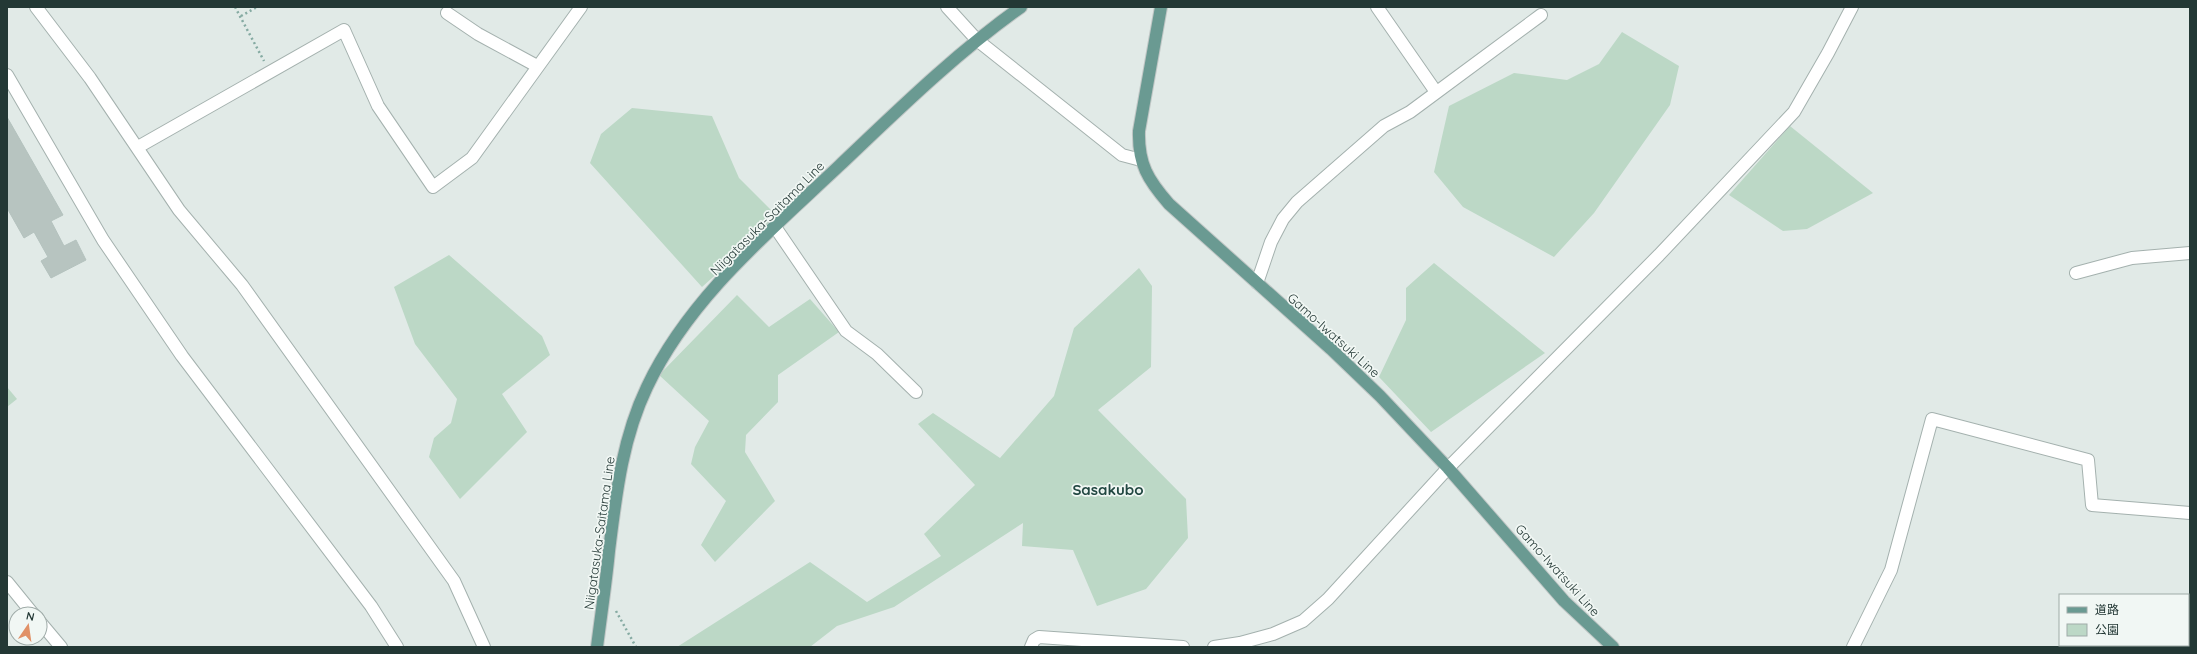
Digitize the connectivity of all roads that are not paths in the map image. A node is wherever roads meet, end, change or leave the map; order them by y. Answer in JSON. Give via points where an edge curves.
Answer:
{"nodes":[{"id":1,"x":36,"y":7,"type":"edge"},
{"id":2,"x":581,"y":7,"type":"edge"},
{"id":3,"x":946,"y":7,"type":"edge"},
{"id":4,"x":1021,"y":7,"type":"edge"},
{"id":5,"x":1161,"y":7,"type":"edge"},
{"id":6,"x":1377,"y":7,"type":"edge"},
{"id":7,"x":1852,"y":7,"type":"edge"},
{"id":8,"x":447,"y":13,"type":"dead end"},
{"id":9,"x":1541,"y":15,"type":"dead end"},
{"id":10,"x":977,"y":40,"type":"junction"},
{"id":11,"x":537,"y":66,"type":"junction"},
{"id":12,"x":7,"y":74,"type":"edge"},
{"id":13,"x":1436,"y":92,"type":"junction"},
{"id":14,"x":138,"y":147,"type":"junction"},
{"id":15,"x":1141,"y":160,"type":"junction"},
{"id":16,"x":775,"y":227,"type":"junction"},
{"id":17,"x":2190,"y":253,"type":"edge"},
{"id":18,"x":2076,"y":273,"type":"dead end"},
{"id":19,"x":1257,"y":283,"type":"junction"},
{"id":20,"x":916,"y":392,"type":"dead end"},
{"id":21,"x":1448,"y":468,"type":"junction"},
{"id":22,"x":2190,"y":513,"type":"edge"},
{"id":23,"x":7,"y":582,"type":"edge"},
{"id":24,"x":26,"y":606,"type":"edge"},
{"id":25,"x":48,"y":635,"type":"edge"},
{"id":26,"x":54,"y":645,"type":"edge"},
{"id":27,"x":397,"y":647,"type":"edge"},
{"id":28,"x":484,"y":647,"type":"edge"},
{"id":29,"x":597,"y":647,"type":"edge"},
{"id":30,"x":1031,"y":647,"type":"edge"},
{"id":31,"x":1183,"y":647,"type":"edge"},
{"id":32,"x":1214,"y":647,"type":"edge"},
{"id":33,"x":1613,"y":647,"type":"edge"},
{"id":34,"x":1853,"y":647,"type":"edge"}],
"edges":[{"from":1,"to":14,"type":"street"},
{"from":2,"to":11,"type":"street"},
{"from":3,"to":10,"type":"street"},
{"from":4,"to":10,"type":"main road","name":"Niigatasuka-Saitama Line"},
{"from":5,"to":15,"type":"main road","name":"Gamo-Iwatsuki Line","via":[[1140,131]]},
{"from":6,"to":13,"type":"street"},
{"from":7,"to":21,"type":"street","via":[[1794,112],[1659,255]]},
{"from":8,"to":11,"type":"street","via":[[478,34]]},
{"from":9,"to":13,"type":"street"},
{"from":10,"to":15,"type":"street","via":[[1122,155]]},
{"from":10,"to":16,"type":"main road","name":"Niigatasuka-Saitama Line","via":[[909,100]]},
{"from":11,"to":14,"type":"street","via":[[472,158],[433,187],[378,106],[344,30]]},
{"from":12,"to":27,"type":"street","via":[[103,240],[182,356],[371,606]]},
{"from":13,"to":19,"type":"street","via":[[1410,112],[1384,126],[1297,202],[1283,219],[1271,242]]},
{"from":14,"to":28,"type":"street","via":[[179,210],[242,285],[454,581]]},
{"from":15,"to":19,"type":"main road","name":"Gamo-Iwatsuki Line","via":[[1155,189],[1169,204]]},
{"from":16,"to":20,"type":"street","via":[[846,331],[877,354]]},
{"from":16,"to":29,"type":"main road","name":"Niigatasuka-Saitama Line","via":[[691,316],[647,386],[623,457]]},
{"from":17,"to":18,"type":"street","via":[[2132,258]]},
{"from":19,"to":21,"type":"main road","name":"Gamo-Iwatsuki Line","via":[[1380,396]]},
{"from":21,"to":32,"type":"street","via":[[1328,599],[1303,621],[1273,634]]},
{"from":21,"to":33,"type":"main road","name":"Gamo-Iwatsuki Line","via":[[1564,601]]},
{"from":22,"to":34,"type":"street","via":[[2092,505],[2088,460],[1932,419],[1891,570]]},
{"from":23,"to":24,"type":"street"},
{"from":25,"to":26,"type":"street"},
{"from":30,"to":31,"type":"street","via":[[1034,640],[1040,637]]}]}
